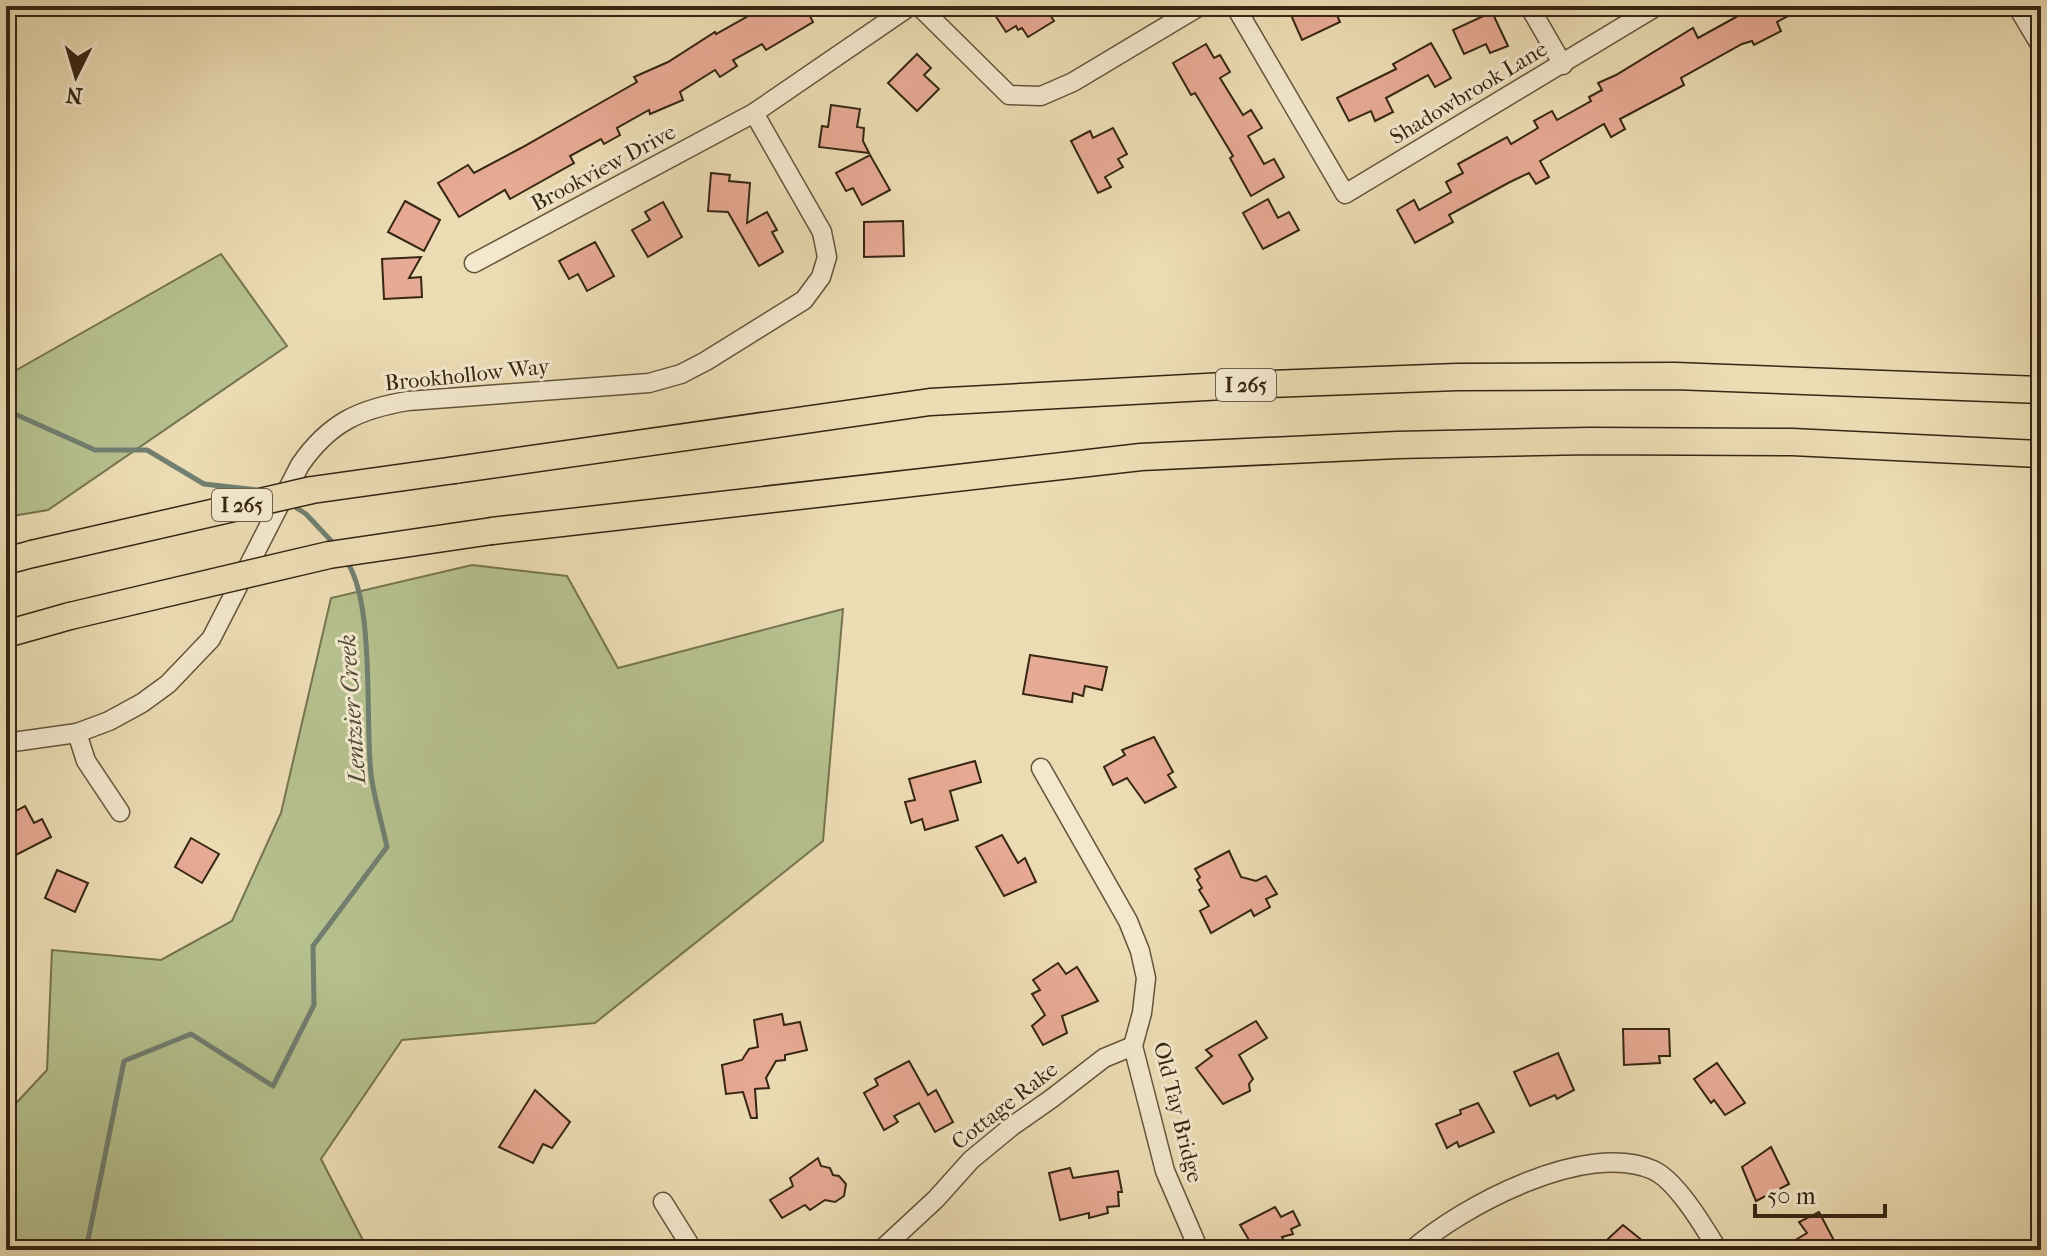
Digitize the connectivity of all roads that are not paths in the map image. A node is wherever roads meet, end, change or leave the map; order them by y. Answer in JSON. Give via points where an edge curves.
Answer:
{"nodes":[{"id":1,"x":910,"y":6,"type":"edge"},
{"id":2,"x":919,"y":6,"type":"edge"},
{"id":3,"x":1200,"y":6,"type":"edge"},
{"id":4,"x":1235,"y":6,"type":"edge"},
{"id":5,"x":1529,"y":6,"type":"edge"},
{"id":6,"x":1657,"y":6,"type":"edge"},
{"id":7,"x":2017,"y":6,"type":"edge"},
{"id":8,"x":2041,"y":46,"type":"edge"},
{"id":9,"x":1563,"y":65,"type":"junction"},
{"id":10,"x":754,"y":113,"type":"junction"},
{"id":11,"x":474,"y":263,"type":"dead end"},
{"id":12,"x":2041,"y":390,"type":"edge"},
{"id":13,"x":2041,"y":454,"type":"edge"},
{"id":14,"x":6,"y":561,"type":"edge"},
{"id":15,"x":6,"y":634,"type":"edge"},
{"id":16,"x":77,"y":733,"type":"junction"},
{"id":17,"x":6,"y":743,"type":"edge"},
{"id":18,"x":1041,"y":768,"type":"dead end"},
{"id":19,"x":120,"y":812,"type":"dead end"},
{"id":20,"x":1133,"y":1046,"type":"junction"},
{"id":21,"x":663,"y":1202,"type":"dead end"},
{"id":22,"x":693,"y":1250,"type":"edge"},
{"id":23,"x":881,"y":1250,"type":"edge"},
{"id":24,"x":1199,"y":1250,"type":"edge"},
{"id":25,"x":1412,"y":1250,"type":"edge"},
{"id":26,"x":1718,"y":1250,"type":"edge"}],
"edges":[{"from":1,"to":10,"type":"street","name":"Brookview Drive"},
{"from":2,"to":3,"type":"street","via":[[1009,95],[1041,96]]},
{"from":4,"to":9,"type":"street","name":"Shadowbrook Lane","via":[[1345,194]]},
{"from":5,"to":9,"type":"street"},
{"from":6,"to":9,"type":"street","name":"Shadowbrook Lane"},
{"from":7,"to":8,"type":"street"},
{"from":10,"to":11,"type":"street","name":"Brookview Drive"},
{"from":10,"to":16,"type":"street","name":"Brookhollow Way","bridge":true,"via":[[822,232],[827,257],[821,277],[804,300],[681,374],[649,383],[382,405],[336,425],[300,465],[211,639],[142,703]]},
{"from":12,"to":14,"type":"highway","number":"I 265","bridge":true,"via":[[1675,376],[1457,377],[930,402],[312,490]]},
{"from":13,"to":15,"type":"highway","bridge":true,"via":[[1792,442],[1590,441],[1141,457],[492,531],[329,555]]},
{"from":16,"to":17,"type":"street","name":"Brookhollow Way"},
{"from":16,"to":19,"type":"street","via":[[86,761]]},
{"from":18,"to":20,"type":"street","name":"Old Tay Bridge","via":[[1140,951],[1146,978]]},
{"from":20,"to":23,"type":"street","name":"Cottage Rake","via":[[1104,1058],[1011,1127]]},
{"from":20,"to":24,"type":"street","name":"Old Tay Bridge","via":[[1165,1171]]},
{"from":21,"to":22,"type":"street"},
{"from":25,"to":26,"type":"street","via":[[1437,1228],[1533,1178],[1622,1162],[1654,1171],[1670,1184]]}]}
